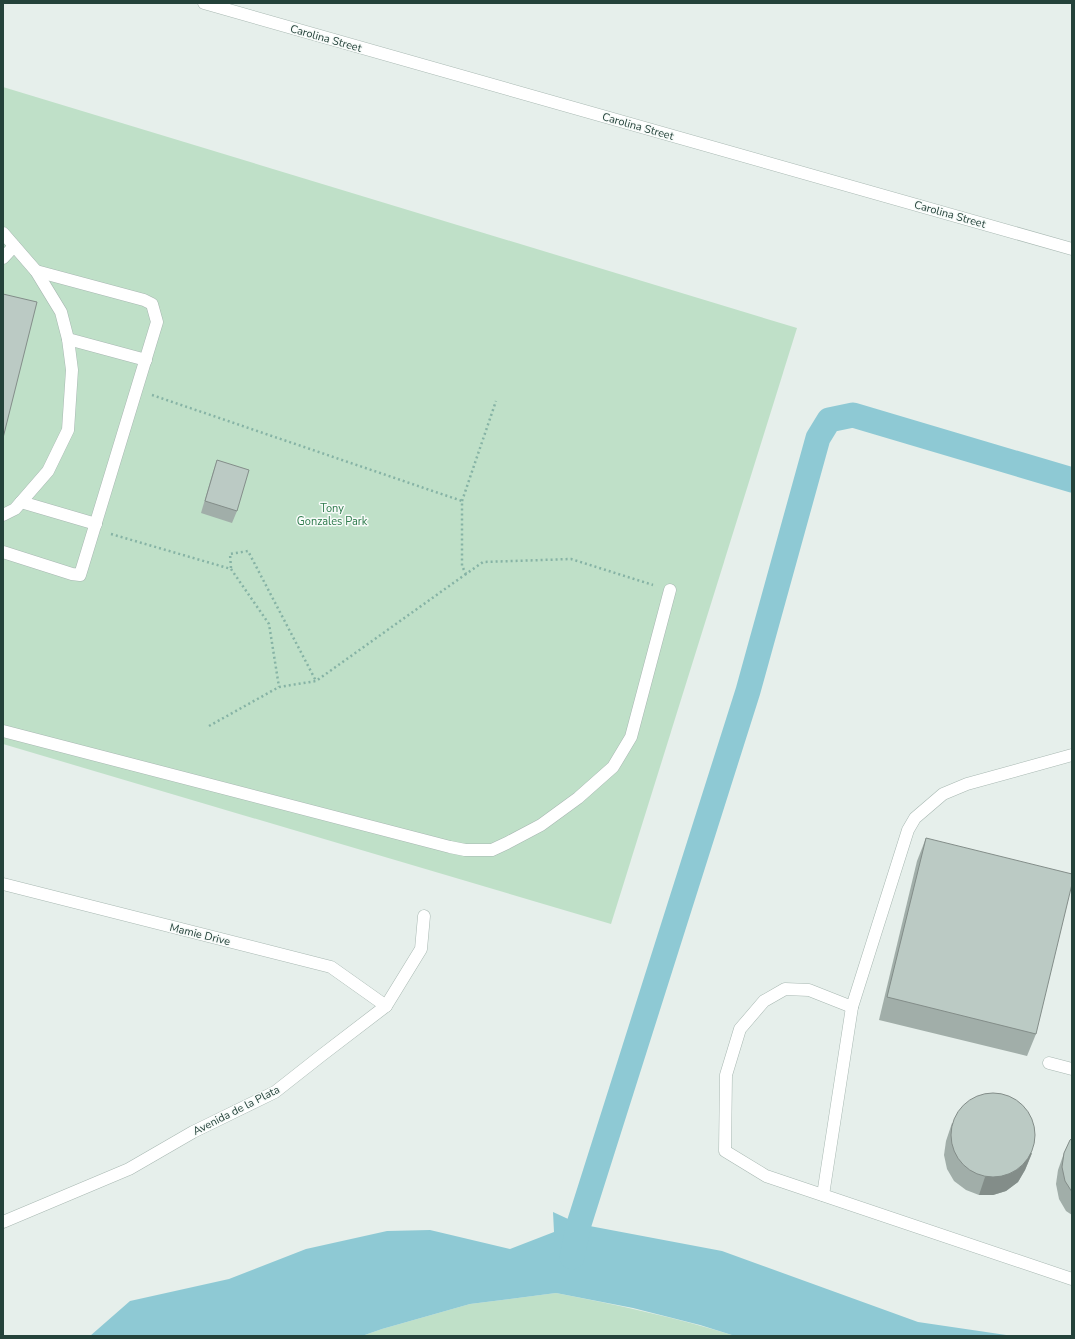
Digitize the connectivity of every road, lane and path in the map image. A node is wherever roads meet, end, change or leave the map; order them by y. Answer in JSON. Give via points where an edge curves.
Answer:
{"nodes":[{"id":1,"x":204,"y":3,"type":"edge"},
{"id":2,"x":3,"y":233,"type":"edge"},
{"id":3,"x":14,"y":246,"type":"junction"},
{"id":4,"x":1072,"y":249,"type":"edge"},
{"id":5,"x":3,"y":258,"type":"edge"},
{"id":6,"x":36,"y":271,"type":"junction"},
{"id":7,"x":68,"y":339,"type":"junction"},
{"id":8,"x":146,"y":360,"type":"junction"},
{"id":9,"x":137,"y":390,"type":"junction"},
{"id":10,"x":496,"y":401,"type":"dead end"},
{"id":11,"x":462,"y":501,"type":"junction"},
{"id":12,"x":21,"y":502,"type":"junction"},
{"id":13,"x":3,"y":515,"type":"edge"},
{"id":14,"x":95,"y":527,"type":"junction"},
{"id":15,"x":3,"y":552,"type":"edge"},
{"id":16,"x":231,"y":569,"type":"junction"},
{"id":17,"x":466,"y":574,"type":"junction"},
{"id":18,"x":670,"y":590,"type":"joint"},
{"id":19,"x":316,"y":681,"type":"junction"},
{"id":20,"x":279,"y":686,"type":"junction"},
{"id":21,"x":209,"y":726,"type":"dead end"},
{"id":22,"x":3,"y":731,"type":"edge"},
{"id":23,"x":1072,"y":755,"type":"edge"},
{"id":24,"x":3,"y":884,"type":"edge"},
{"id":25,"x":424,"y":916,"type":"dead end"},
{"id":26,"x":386,"y":1006,"type":"junction"},
{"id":27,"x":852,"y":1007,"type":"junction"},
{"id":28,"x":1049,"y":1063,"type":"dead end"},
{"id":29,"x":1072,"y":1069,"type":"edge"},
{"id":30,"x":822,"y":1195,"type":"junction"},
{"id":31,"x":3,"y":1222,"type":"edge"},
{"id":32,"x":1072,"y":1279,"type":"edge"}],
"edges":[{"from":1,"to":4,"type":"street","name":"Carolina Street"},
{"from":2,"to":3,"type":"street"},
{"from":3,"to":5,"type":"street"},
{"from":3,"to":6,"type":"street"},
{"from":6,"to":7,"type":"street","via":[[61,312]]},
{"from":6,"to":8,"type":"street","via":[[152,304],[157,322]]},
{"from":7,"to":8,"type":"street"},
{"from":7,"to":12,"type":"street","via":[[72,370],[68,430],[48,471]]},
{"from":8,"to":9,"type":"street"},
{"from":9,"to":11,"type":"path"},
{"from":9,"to":14,"type":"street"},
{"from":10,"to":11,"type":"path"},
{"from":11,"to":17,"type":"path","via":[[462,566]]},
{"from":12,"to":13,"type":"street","via":[[15,509]]},
{"from":12,"to":14,"type":"street"},
{"from":14,"to":15,"type":"street","via":[[80,574],[72,574]]},
{"from":14,"to":16,"type":"path"},
{"from":16,"to":19,"type":"path","via":[[230,554],[248,550]]},
{"from":16,"to":20,"type":"path","via":[[270,624]]},
{"from":17,"to":18,"type":"path","via":[[483,562],[571,559]]},
{"from":17,"to":19,"type":"path"},
{"from":18,"to":22,"type":"street","via":[[631,738],[613,767],[578,798],[541,825],[492,850],[450,848]]},
{"from":19,"to":20,"type":"path"},
{"from":20,"to":21,"type":"path"},
{"from":23,"to":27,"type":"street","via":[[967,784],[943,794],[915,818],[908,830]]},
{"from":24,"to":26,"type":"street","name":"Mamie Drive","via":[[331,967]]},
{"from":25,"to":26,"type":"street","name":"Avenida de la Plata","via":[[421,949]]},
{"from":26,"to":31,"type":"street","name":"Avenida de la Plata","via":[[275,1092],[193,1132],[129,1169]]},
{"from":27,"to":30,"type":"street"},
{"from":27,"to":30,"type":"street","via":[[810,990],[785,990],[764,1001],[740,1029],[726,1075],[725,1151],[766,1176]]},
{"from":28,"to":29,"type":"street"},
{"from":30,"to":32,"type":"street"}]}
